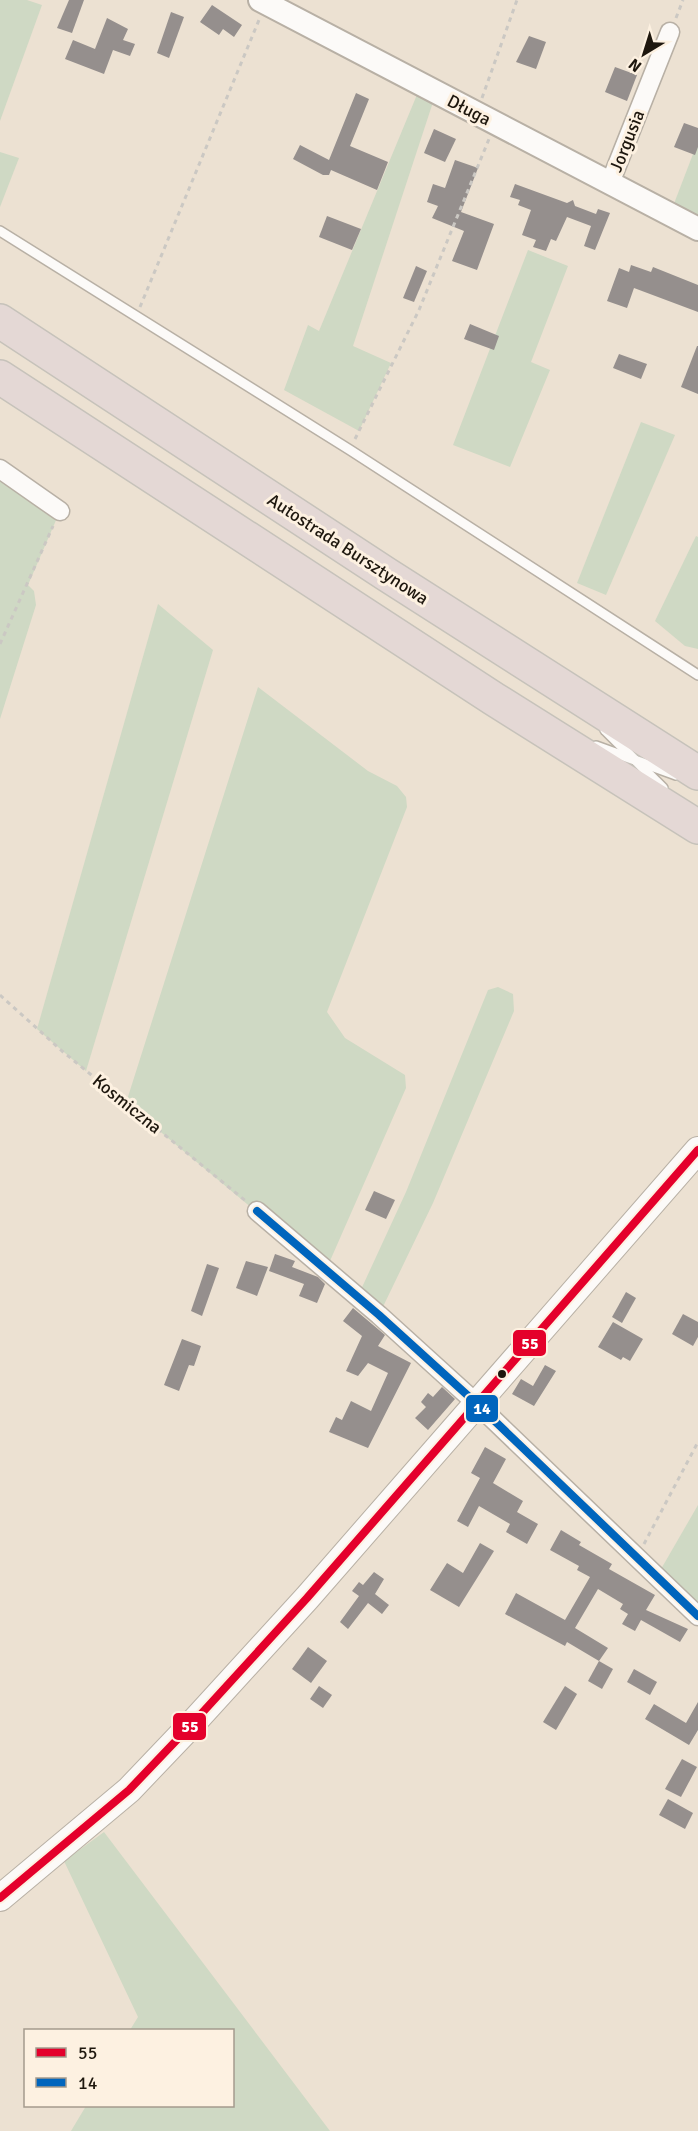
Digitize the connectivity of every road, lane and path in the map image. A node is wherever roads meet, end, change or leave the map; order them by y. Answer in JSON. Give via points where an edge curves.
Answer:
{"nodes":[{"id":1,"x":517,"y":0,"type":"edge"},
{"id":2,"x":264,"y":1,"type":"edge"},
{"id":3,"x":670,"y":32,"type":"dead end"},
{"id":4,"x":485,"y":118,"type":"junction"},
{"id":5,"x":610,"y":183,"type":"junction"},
{"id":6,"x":688,"y":224,"type":"edge"},
{"id":7,"x":0,"y":231,"type":"edge"},
{"id":8,"x":136,"y":317,"type":"junction"},
{"id":9,"x":0,"y":321,"type":"edge"},
{"id":10,"x":0,"y":376,"type":"edge"},
{"id":11,"x":350,"y":450,"type":"junction"},
{"id":12,"x":0,"y":469,"type":"edge"},
{"id":13,"x":60,"y":511,"type":"joint"},
{"id":14,"x":0,"y":644,"type":"edge"},
{"id":15,"x":698,"y":675,"type":"edge"},
{"id":16,"x":558,"y":684,"type":"junction"},
{"id":17,"x":589,"y":715,"type":"dead end"},
{"id":18,"x":597,"y":723,"type":"dead end"},
{"id":19,"x":535,"y":724,"type":"junction"},
{"id":20,"x":579,"y":740,"type":"dead end"},
{"id":21,"x":590,"y":744,"type":"dead end"},
{"id":22,"x":635,"y":761,"type":"junction"},
{"id":23,"x":698,"y":773,"type":"edge"},
{"id":24,"x":698,"y":783,"type":"edge"},
{"id":25,"x":698,"y":823,"type":"edge"},
{"id":26,"x":698,"y":828,"type":"edge"},
{"id":27,"x":0,"y":995,"type":"edge"},
{"id":28,"x":697,"y":1151,"type":"edge"},
{"id":29,"x":257,"y":1210,"type":"joint"},
{"id":30,"x":476,"y":1403,"type":"junction"},
{"id":31,"x":698,"y":1442,"type":"edge"},
{"id":32,"x":637,"y":1557,"type":"junction"},
{"id":33,"x":698,"y":1616,"type":"edge"},
{"id":34,"x":0,"y":1898,"type":"edge"}],
"edges":[{"from":1,"to":4,"type":"path"},
{"from":2,"to":4,"type":"street","name":"Długa"},
{"from":2,"to":8,"type":"path"},
{"from":3,"to":5,"type":"street","name":"Jorgusia"},
{"from":4,"to":5,"type":"street","name":"Długa"},
{"from":4,"to":11,"type":"path","via":[[419,310]]},
{"from":5,"to":6,"type":"street","name":"Długa"},
{"from":7,"to":8,"type":"lane"},
{"from":8,"to":11,"type":"lane"},
{"from":9,"to":16,"type":"highway","name":"Autostrada Bursztynowa"},
{"from":10,"to":19,"type":"highway"},
{"from":11,"to":15,"type":"lane"},
{"from":12,"to":13,"type":"street"},
{"from":13,"to":14,"type":"path"},
{"from":16,"to":17,"type":"lane"},
{"from":16,"to":23,"type":"highway","name":"Autostrada Bursztynowa"},
{"from":18,"to":22,"type":"lane"},
{"from":19,"to":20,"type":"lane"},
{"from":19,"to":26,"type":"highway"},
{"from":21,"to":22,"type":"lane"},
{"from":22,"to":24,"type":"lane"},
{"from":22,"to":25,"type":"lane"},
{"from":27,"to":29,"type":"path","name":"Kosmiczna","via":[[62,1051]]},
{"from":28,"to":30,"type":"main road"},
{"from":29,"to":30,"type":"street"},
{"from":30,"to":32,"type":"street"},
{"from":30,"to":34,"type":"main road","via":[[307,1598],[129,1790]]},
{"from":31,"to":32,"type":"path"},
{"from":32,"to":33,"type":"street"}]}
